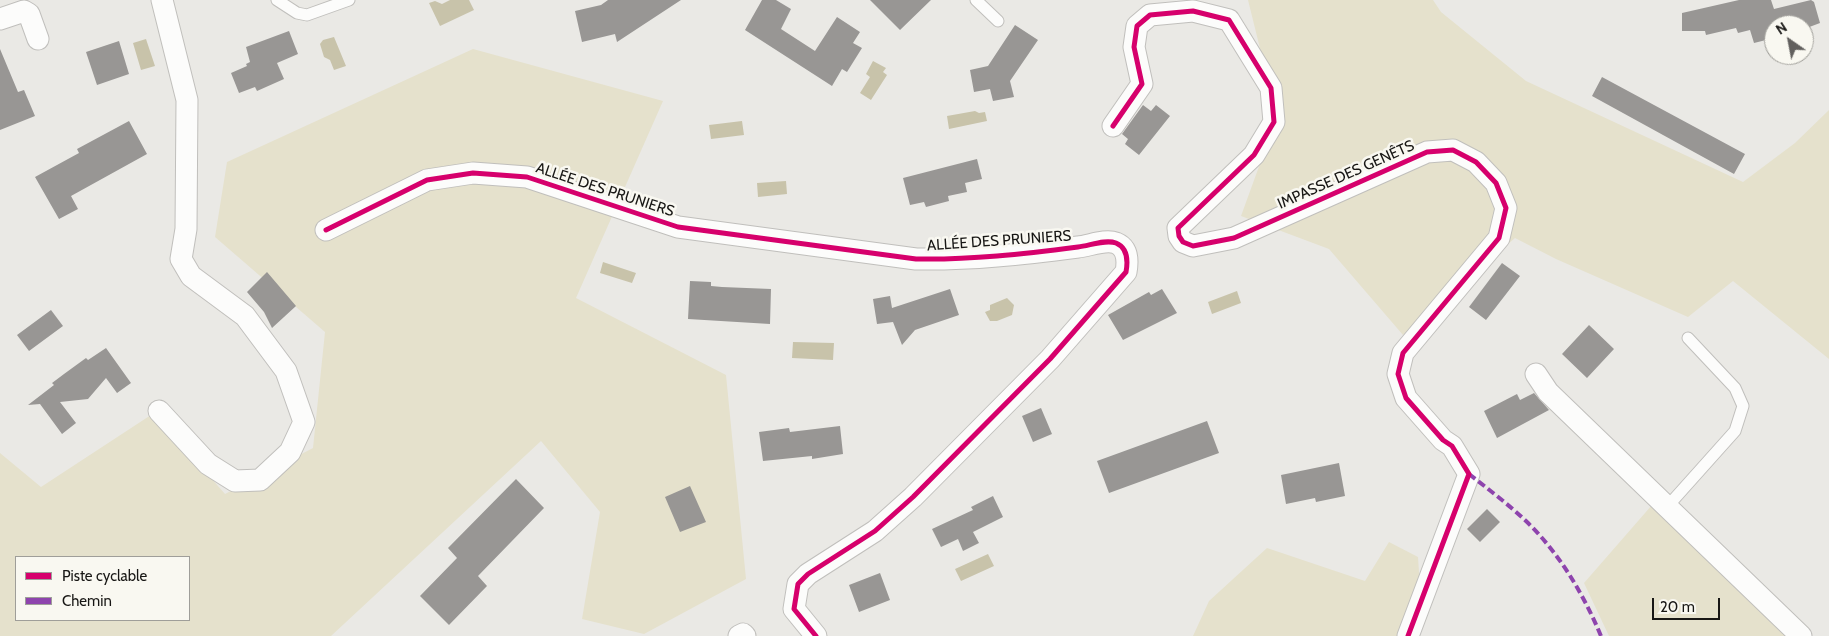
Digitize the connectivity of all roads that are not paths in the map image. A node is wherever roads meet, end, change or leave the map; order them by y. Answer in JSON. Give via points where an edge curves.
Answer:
{"nodes":[{"id":1,"x":162,"y":0,"type":"edge"},
{"id":2,"x":277,"y":0,"type":"edge"},
{"id":3,"x":349,"y":0,"type":"edge"},
{"id":4,"x":976,"y":0,"type":"edge"},
{"id":5,"x":0,"y":18,"type":"edge"},
{"id":6,"x":998,"y":21,"type":"dead end"},
{"id":7,"x":38,"y":39,"type":"dead end"},
{"id":8,"x":1113,"y":126,"type":"dead end"},
{"id":9,"x":326,"y":230,"type":"dead end"},
{"id":10,"x":1688,"y":338,"type":"dead end"},
{"id":11,"x":1536,"y":374,"type":"dead end"},
{"id":12,"x":159,"y":411,"type":"dead end"},
{"id":13,"x":1667,"y":507,"type":"junction"},
{"id":14,"x":739,"y":636,"type":"edge"},
{"id":15,"x":745,"y":636,"type":"edge"},
{"id":16,"x":816,"y":636,"type":"edge"},
{"id":17,"x":1408,"y":636,"type":"edge"},
{"id":18,"x":1801,"y":636,"type":"edge"}],
"edges":[{"from":1,"to":12,"type":"street","via":[[187,100],[186,229],[181,259],[191,276],[245,316],[286,370],[304,422],[290,452],[260,480],[234,481],[208,464]]},
{"from":2,"to":3,"type":"lane","via":[[297,13],[307,15]]},
{"from":4,"to":6,"type":"lane"},
{"from":5,"to":7,"type":"street","via":[[24,11],[29,14]]},
{"from":8,"to":17,"type":"street","name":"IMPASSE DES GENÊTS","via":[[1142,84],[1134,47],[1137,26],[1150,15],[1193,11],[1229,20],[1271,88],[1274,122],[1254,155],[1178,228],[1183,242],[1193,246],[1234,238],[1427,152],[1453,150],[1476,162],[1496,183],[1506,208],[1499,238],[1403,353],[1398,374],[1406,398],[1452,446],[1469,474]]},
{"from":9,"to":16,"type":"street","name":"ALLÉE DES PRUNIERS","via":[[427,180],[473,173],[527,177],[678,226],[916,259],[953,260],[1111,241],[1118,244],[1126,252],[1126,272],[1050,359],[914,496],[874,531],[798,584],[794,609]]},
{"from":10,"to":13,"type":"lane","via":[[1735,388],[1743,406],[1735,431]]},
{"from":11,"to":13,"type":"street","via":[[1548,392]]},
{"from":13,"to":18,"type":"street"},
{"from":14,"to":15,"type":"street"}]}
